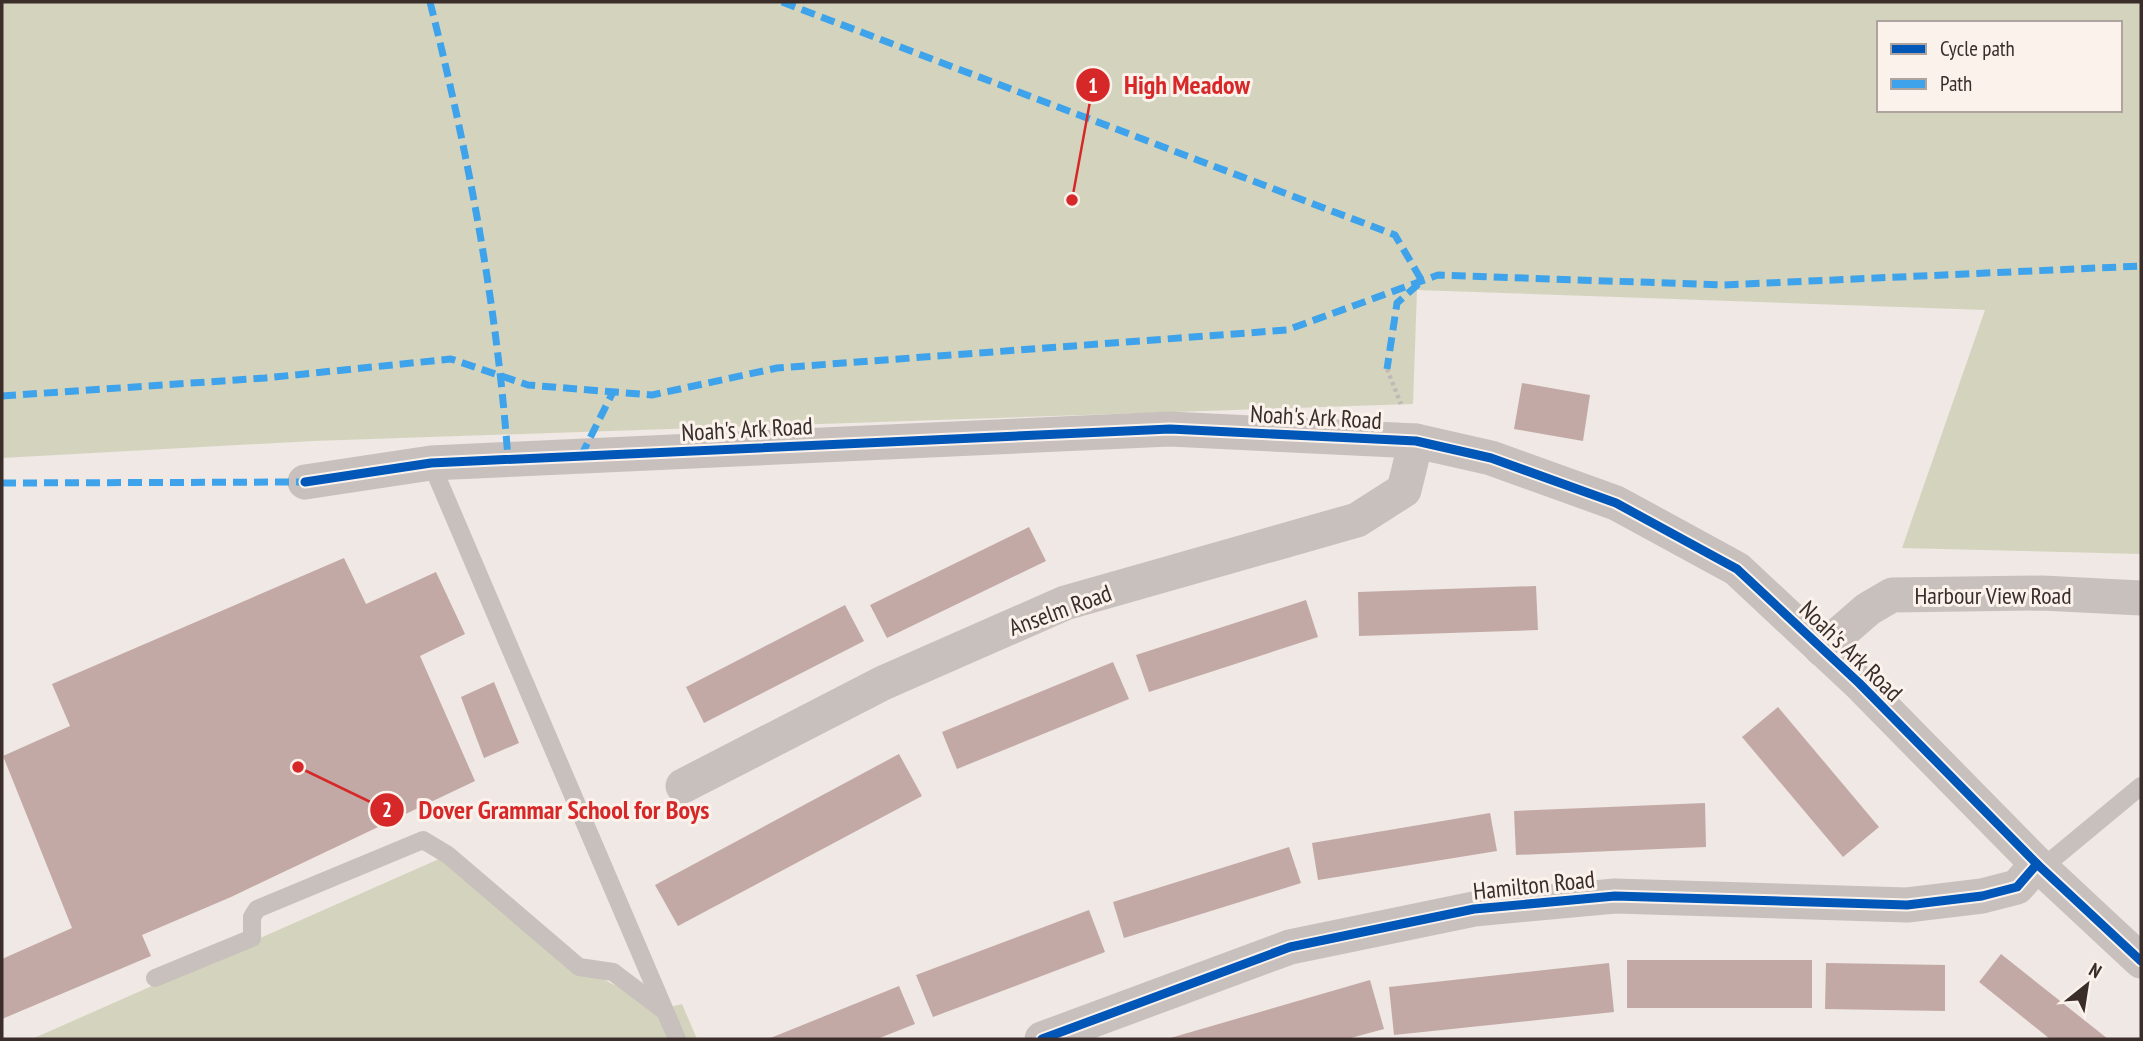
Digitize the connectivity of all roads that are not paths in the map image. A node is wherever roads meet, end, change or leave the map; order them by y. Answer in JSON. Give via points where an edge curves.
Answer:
{"nodes":[{"id":1,"x":1416,"y":441,"type":"junction"},
{"id":2,"x":431,"y":463,"type":"junction"},
{"id":3,"x":305,"y":482,"type":"dead end"},
{"id":4,"x":2141,"y":598,"type":"edge"},
{"id":5,"x":1822,"y":649,"type":"junction"},
{"id":6,"x":683,"y":786,"type":"dead end"},
{"id":7,"x":2141,"y":786,"type":"edge"},
{"id":8,"x":2040,"y":866,"type":"junction"},
{"id":9,"x":2141,"y":961,"type":"edge"},
{"id":10,"x":155,"y":978,"type":"dead end"},
{"id":11,"x":662,"y":1009,"type":"junction"},
{"id":12,"x":677,"y":1039,"type":"edge"},
{"id":13,"x":1042,"y":1039,"type":"edge"}],
"edges":[{"from":1,"to":2,"type":"street","name":"Noah's Ark Road","via":[[1170,429]]},
{"from":1,"to":5,"type":"street","name":"Noah's Ark Road","via":[[1491,458],[1616,503],[1737,569]]},
{"from":1,"to":6,"type":"street","name":"Anselm Road","via":[[1404,490],[1357,520],[1065,603],[883,683]]},
{"from":2,"to":3,"type":"street","name":"Noah's Ark Road"},
{"from":2,"to":11,"type":"lane"},
{"from":4,"to":5,"type":"street","name":"Harbour View Road","via":[[2042,593],[1892,595],[1868,609]]},
{"from":5,"to":8,"type":"street","name":"Noah's Ark Road"},
{"from":7,"to":8,"type":"lane"},
{"from":8,"to":9,"type":"street","name":"Noah's Ark Road"},
{"from":8,"to":13,"type":"street","name":"Hamilton Road","via":[[2017,887],[1907,905],[1615,896],[1474,909],[1290,947]]},
{"from":10,"to":11,"type":"lane","via":[[253,937],[252,917],[257,909],[423,840],[447,855],[579,967],[613,972]]},
{"from":11,"to":12,"type":"lane"}]}
